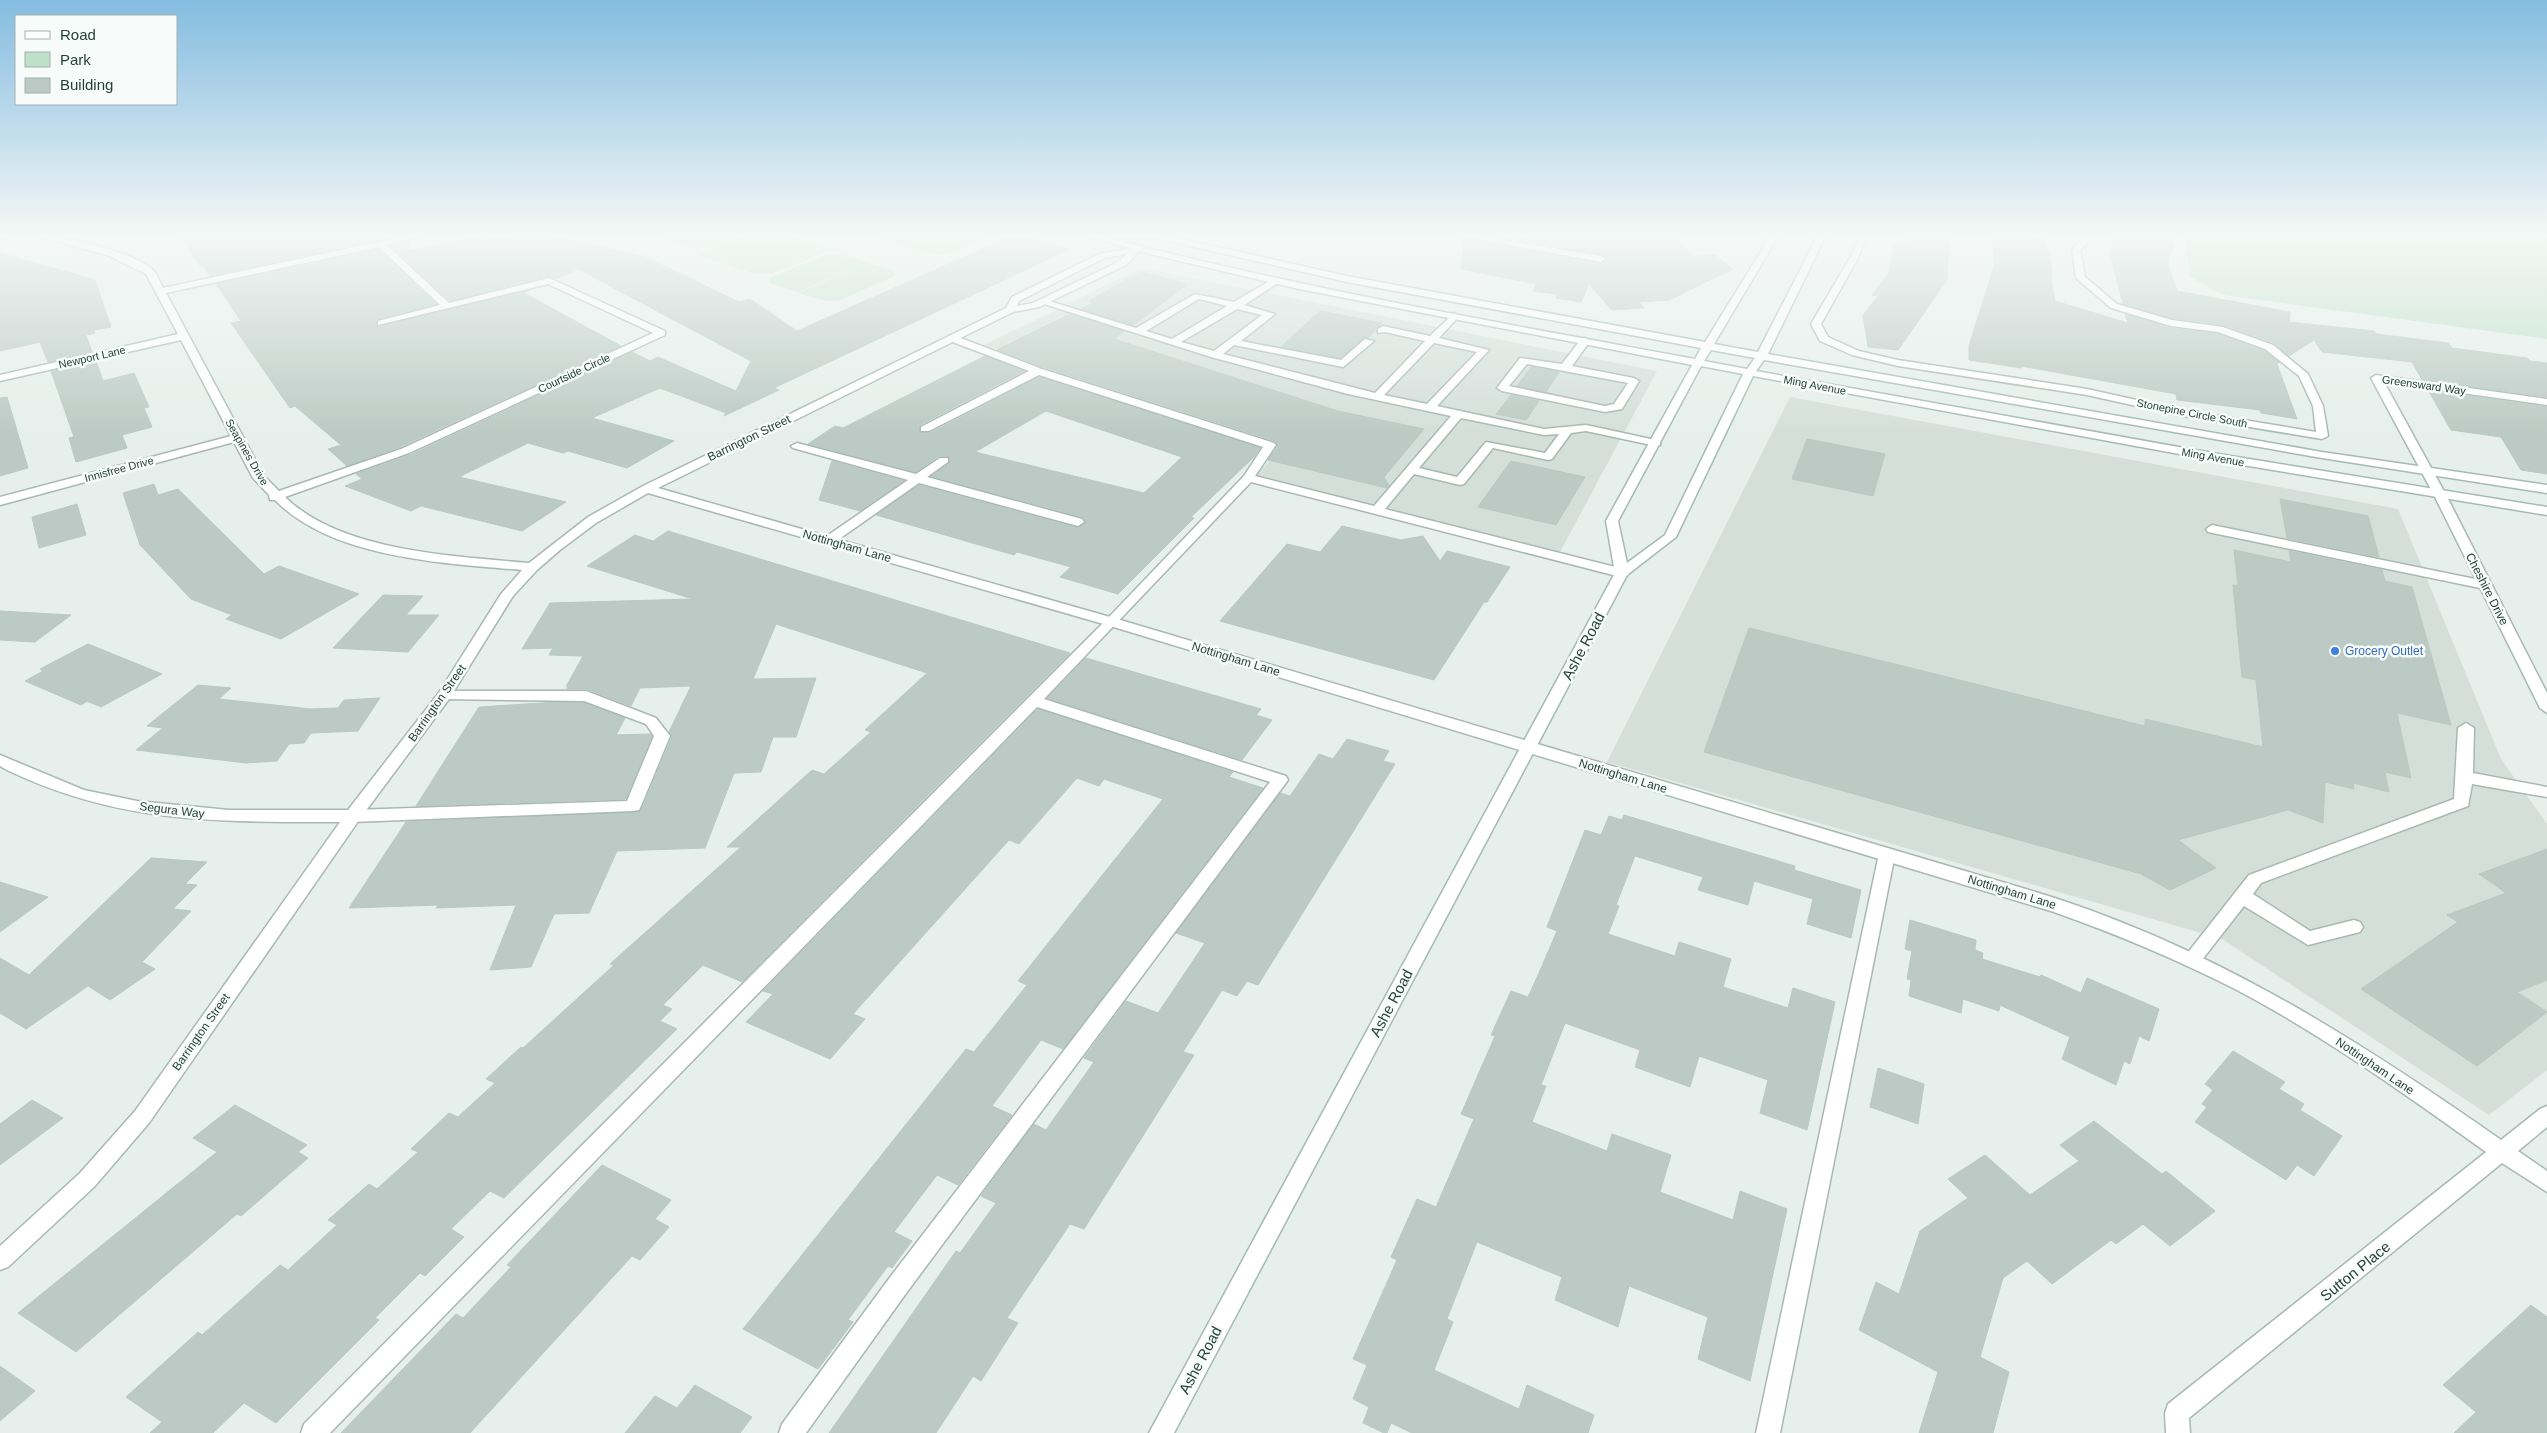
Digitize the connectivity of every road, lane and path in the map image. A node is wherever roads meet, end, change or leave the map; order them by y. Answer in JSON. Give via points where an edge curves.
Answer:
{"nodes":[{"id":1,"x":167,"y":302,"type":"edge"},
{"id":2,"x":442,"y":302,"type":"edge"},
{"id":3,"x":463,"y":302,"type":"edge"},
{"id":4,"x":594,"y":302,"type":"edge"},
{"id":5,"x":1014,"y":302,"type":"edge"},
{"id":6,"x":1043,"y":302,"type":"joint"},
{"id":7,"x":1188,"y":302,"type":"edge"},
{"id":8,"x":1221,"y":302,"type":"edge"},
{"id":9,"x":1239,"y":302,"type":"edge"},
{"id":10,"x":1382,"y":302,"type":"edge"},
{"id":11,"x":1477,"y":302,"type":"edge"},
{"id":12,"x":1734,"y":302,"type":"edge"},
{"id":13,"x":1789,"y":302,"type":"edge"},
{"id":14,"x":1828,"y":302,"type":"edge"},
{"id":15,"x":2109,"y":302,"type":"edge"},
{"id":16,"x":1234,"y":305,"type":"junction"},
{"id":17,"x":446,"y":306,"type":"junction"},
{"id":18,"x":1010,"y":310,"type":"junction"},
{"id":19,"x":1454,"y":316,"type":"junction"},
{"id":20,"x":381,"y":323,"type":"dead end"},
{"id":21,"x":1381,"y":331,"type":"dead end"},
{"id":22,"x":1137,"y":332,"type":"junction"},
{"id":23,"x":184,"y":336,"type":"junction"},
{"id":24,"x":954,"y":338,"type":"junction"},
{"id":25,"x":1433,"y":340,"type":"junction"},
{"id":26,"x":1369,"y":341,"type":"dead end"},
{"id":27,"x":1585,"y":341,"type":"junction"},
{"id":28,"x":1232,"y":342,"type":"junction"},
{"id":29,"x":1174,"y":343,"type":"junction"},
{"id":30,"x":1708,"y":345,"type":"junction"},
{"id":31,"x":1215,"y":355,"type":"junction"},
{"id":32,"x":1762,"y":355,"type":"junction"},
{"id":33,"x":1700,"y":363,"type":"junction"},
{"id":34,"x":1557,"y":368,"type":"junction"},
{"id":35,"x":1038,"y":371,"type":"junction"},
{"id":36,"x":1749,"y":373,"type":"junction"},
{"id":37,"x":0,"y":378,"type":"edge"},
{"id":38,"x":1378,"y":397,"type":"junction"},
{"id":39,"x":2547,"y":402,"type":"edge"},
{"id":40,"x":1430,"y":408,"type":"junction"},
{"id":41,"x":1605,"y":408,"type":"junction"},
{"id":42,"x":1458,"y":414,"type":"junction"},
{"id":43,"x":925,"y":429,"type":"dead end"},
{"id":44,"x":1567,"y":430,"type":"junction"},
{"id":45,"x":1610,"y":433,"type":"junction"},
{"id":46,"x":238,"y":438,"type":"junction"},
{"id":47,"x":1656,"y":443,"type":"junction"},
{"id":48,"x":797,"y":446,"type":"dead end"},
{"id":49,"x":944,"y":460,"type":"dead end"},
{"id":50,"x":1412,"y":470,"type":"junction"},
{"id":51,"x":2426,"y":471,"type":"junction"},
{"id":52,"x":918,"y":478,"type":"junction"},
{"id":53,"x":1248,"y":478,"type":"junction"},
{"id":54,"x":647,"y":489,"type":"junction"},
{"id":55,"x":2547,"y":489,"type":"edge"},
{"id":56,"x":2440,"y":495,"type":"junction"},
{"id":57,"x":274,"y":497,"type":"junction"},
{"id":58,"x":0,"y":501,"type":"edge"},
{"id":59,"x":1377,"y":511,"type":"junction"},
{"id":60,"x":2547,"y":511,"type":"edge"},
{"id":61,"x":1078,"y":522,"type":"dead end"},
{"id":62,"x":2212,"y":529,"type":"dead end"},
{"id":63,"x":828,"y":541,"type":"junction"},
{"id":64,"x":532,"y":567,"type":"junction"},
{"id":65,"x":1622,"y":572,"type":"junction"},
{"id":66,"x":2485,"y":585,"type":"junction"},
{"id":67,"x":1112,"y":622,"type":"junction"},
{"id":68,"x":444,"y":696,"type":"junction"},
{"id":69,"x":1034,"y":702,"type":"junction"},
{"id":70,"x":2547,"y":708,"type":"edge"},
{"id":71,"x":2466,"y":728,"type":"dead end"},
{"id":72,"x":1527,"y":748,"type":"junction"},
{"id":73,"x":0,"y":760,"type":"edge"},
{"id":74,"x":2465,"y":777,"type":"junction"},
{"id":75,"x":2547,"y":792,"type":"edge"},
{"id":76,"x":353,"y":816,"type":"junction"},
{"id":77,"x":1886,"y":854,"type":"junction"},
{"id":78,"x":2242,"y":896,"type":"junction"},
{"id":79,"x":2354,"y":927,"type":"dead end"},
{"id":80,"x":2192,"y":960,"type":"junction"},
{"id":81,"x":2547,"y":1116,"type":"edge"},
{"id":82,"x":2502,"y":1152,"type":"junction"},
{"id":83,"x":2547,"y":1183,"type":"edge"},
{"id":84,"x":0,"y":1260,"type":"edge"},
{"id":85,"x":313,"y":1433,"type":"edge"},
{"id":86,"x":791,"y":1433,"type":"edge"},
{"id":87,"x":1161,"y":1433,"type":"edge"},
{"id":88,"x":1768,"y":1433,"type":"edge"},
{"id":89,"x":2178,"y":1433,"type":"edge"}],
"edges":[{"from":1,"to":23,"type":"street","name":"Seapines Drive"},
{"from":2,"to":17,"type":"street"},
{"from":3,"to":17,"type":"street","name":"Courtside Circle"},
{"from":4,"to":57,"type":"street","name":"Courtside Circle","via":[[661,333],[405,451]]},
{"from":5,"to":18,"type":"street","name":"Barrington Street"},
{"from":6,"to":18,"type":"street","name":"Barrington Street"},
{"from":6,"to":22,"type":"street"},
{"from":7,"to":22,"type":"street"},
{"from":8,"to":16,"type":"street"},
{"from":9,"to":16,"type":"street"},
{"from":10,"to":19,"type":"street","name":"Ming Avenue"},
{"from":11,"to":30,"type":"street","name":"Ming Avenue"},
{"from":12,"to":30,"type":"street"},
{"from":13,"to":32,"type":"street","name":"Ashe Road"},
{"from":14,"to":15,"type":"street","name":"Stonepine Circle South","via":[[1816,324],[1824,339],[1856,353],[2322,436],[2318,406],[2303,374],[2269,347],[2220,330],[2171,323]]},
{"from":16,"to":28,"type":"street","via":[[1270,314]]},
{"from":16,"to":29,"type":"street"},
{"from":17,"to":20,"type":"street","name":"Courtside Circle"},
{"from":18,"to":24,"type":"street","name":"Barrington Street"},
{"from":19,"to":25,"type":"street"},
{"from":19,"to":27,"type":"street","name":"Ming Avenue"},
{"from":21,"to":25,"type":"street"},
{"from":22,"to":29,"type":"street"},
{"from":23,"to":37,"type":"street","name":"Newport Lane"},
{"from":23,"to":46,"type":"street","name":"Seapines Drive"},
{"from":24,"to":35,"type":"street"},
{"from":24,"to":54,"type":"street","name":"Barrington Street"},
{"from":25,"to":38,"type":"street"},
{"from":25,"to":40,"type":"street","via":[[1484,350]]},
{"from":26,"to":28,"type":"street","via":[[1343,364]]},
{"from":27,"to":33,"type":"street","name":"Ming Avenue"},
{"from":27,"to":34,"type":"street"},
{"from":28,"to":31,"type":"street"},
{"from":29,"to":31,"type":"street"},
{"from":30,"to":32,"type":"street","name":"Ming Avenue"},
{"from":30,"to":33,"type":"street"},
{"from":31,"to":38,"type":"street"},
{"from":32,"to":36,"type":"street","name":"Ashe Road"},
{"from":32,"to":51,"type":"street","name":"Ming Avenue","via":[[2126,422]]},
{"from":33,"to":36,"type":"street","name":"Ming Avenue"},
{"from":33,"to":47,"type":"street"},
{"from":34,"to":41,"type":"street","via":[[1634,381],[1618,407]]},
{"from":34,"to":41,"type":"street","via":[[1524,360],[1502,388],[1535,391]]},
{"from":35,"to":43,"type":"street"},
{"from":35,"to":53,"type":"street","via":[[1270,445]]},
{"from":36,"to":56,"type":"street","name":"Ming Avenue","via":[[2140,445]]},
{"from":36,"to":65,"type":"street","name":"Ashe Road","via":[[1670,537]]},
{"from":38,"to":40,"type":"street"},
{"from":39,"to":51,"type":"street","name":"Greensward Way","via":[[2376,378]]},
{"from":40,"to":42,"type":"street"},
{"from":41,"to":45,"type":"street"},
{"from":42,"to":44,"type":"street","via":[[1544,432]]},
{"from":42,"to":50,"type":"street"},
{"from":44,"to":45,"type":"street","via":[[1586,428]]},
{"from":44,"to":50,"type":"street","via":[[1548,457],[1490,444],[1460,481]]},
{"from":45,"to":47,"type":"street"},
{"from":46,"to":57,"type":"street","name":"Seapines Drive","via":[[259,478]]},
{"from":46,"to":58,"type":"street","name":"Innisfree Drive"},
{"from":47,"to":65,"type":"street","via":[[1612,521]]},
{"from":48,"to":52,"type":"street"},
{"from":49,"to":52,"type":"street"},
{"from":50,"to":59,"type":"street"},
{"from":51,"to":55,"type":"street","name":"Ming Avenue"},
{"from":51,"to":56,"type":"street","name":"Cheshire Drive"},
{"from":52,"to":61,"type":"street"},
{"from":52,"to":63,"type":"street"},
{"from":53,"to":59,"type":"street"},
{"from":53,"to":67,"type":"street"},
{"from":54,"to":63,"type":"street","name":"Nottingham Lane"},
{"from":54,"to":64,"type":"street","name":"Barrington Street","via":[[592,520]]},
{"from":56,"to":60,"type":"street","name":"Ming Avenue"},
{"from":56,"to":66,"type":"street","name":"Cheshire Drive"},
{"from":57,"to":64,"type":"street","name":"Seapines Drive","via":[[318,526],[355,540],[436,558]]},
{"from":59,"to":65,"type":"street"},
{"from":62,"to":66,"type":"street"},
{"from":63,"to":67,"type":"street","name":"Nottingham Lane"},
{"from":64,"to":68,"type":"street","name":"Barrington Street","via":[[508,594]]},
{"from":65,"to":72,"type":"street","name":"Ashe Road"},
{"from":66,"to":70,"type":"street","name":"Cheshire Drive"},
{"from":67,"to":69,"type":"street"},
{"from":67,"to":72,"type":"street","name":"Nottingham Lane"},
{"from":68,"to":76,"type":"street","name":"Barrington Street"},
{"from":68,"to":76,"type":"street","name":"Segura Way","via":[[586,696],[652,720],[662,736],[633,806]]},
{"from":69,"to":85,"type":"street"},
{"from":69,"to":86,"type":"street","via":[[1280,780],[899,1284]]},
{"from":71,"to":74,"type":"street"},
{"from":72,"to":77,"type":"street","name":"Nottingham Lane"},
{"from":72,"to":87,"type":"street","name":"Ashe Road"},
{"from":73,"to":76,"type":"street","name":"Segura Way","via":[[60,787],[105,801],[166,812],[235,816]]},
{"from":74,"to":75,"type":"street"},
{"from":74,"to":78,"type":"street","via":[[2462,802],[2255,880]]},
{"from":76,"to":84,"type":"street","name":"Barrington Street","via":[[142,1117],[87,1180]]},
{"from":77,"to":80,"type":"street","name":"Nottingham Lane","via":[[2104,922]]},
{"from":77,"to":88,"type":"street"},
{"from":78,"to":79,"type":"street","via":[[2308,938]]},
{"from":78,"to":80,"type":"street"},
{"from":80,"to":82,"type":"street","name":"Nottingham Lane","via":[[2270,1000],[2351,1048]]},
{"from":81,"to":82,"type":"street","name":"Sutton Place"},
{"from":82,"to":83,"type":"street","name":"Nottingham Lane"},
{"from":82,"to":89,"type":"street","name":"Sutton Place","via":[[2178,1413]]}]}
